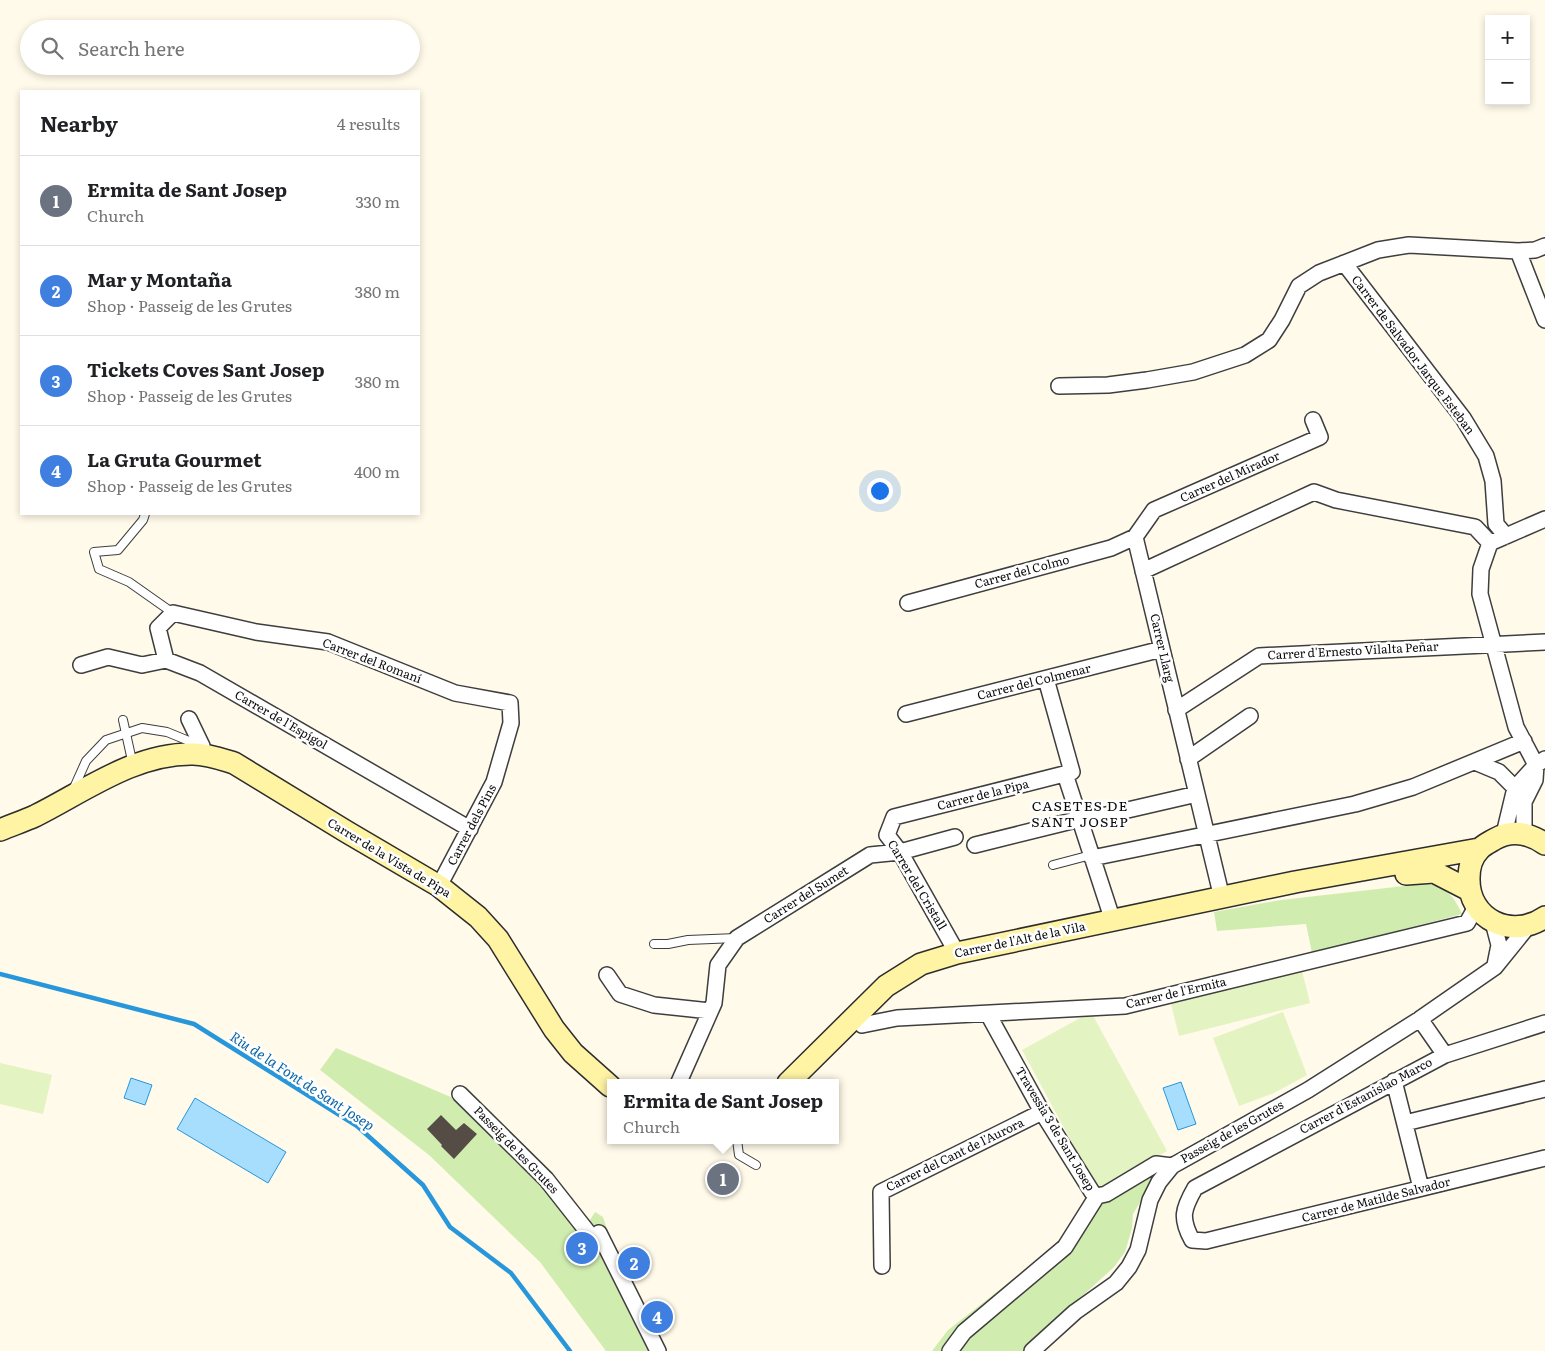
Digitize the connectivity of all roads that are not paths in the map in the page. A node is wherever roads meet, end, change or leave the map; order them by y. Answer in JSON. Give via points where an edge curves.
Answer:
{"nodes":[{"id":1,"x":1545,"y":246,"type":"edge"},
{"id":2,"x":1518,"y":251,"type":"junction"},
{"id":3,"x":1344,"y":263,"type":"junction"},
{"id":4,"x":1545,"y":320,"type":"edge"},
{"id":5,"x":1060,"y":386,"type":"dead end"},
{"id":6,"x":1314,"y":420,"type":"dead end"},
{"id":7,"x":1494,"y":506,"type":"junction"},
{"id":8,"x":145,"y":515,"type":"edge"},
{"id":9,"x":1545,"y":519,"type":"edge"},
{"id":10,"x":1475,"y":527,"type":"junction"},
{"id":11,"x":1506,"y":536,"type":"junction"},
{"id":12,"x":1135,"y":537,"type":"junction"},
{"id":13,"x":1490,"y":543,"type":"junction"},
{"id":14,"x":1143,"y":571,"type":"junction"},
{"id":15,"x":908,"y":604,"type":"dead end"},
{"id":16,"x":173,"y":613,"type":"junction"},
{"id":17,"x":1545,"y":642,"type":"edge"},
{"id":18,"x":1494,"y":645,"type":"junction"},
{"id":19,"x":1162,"y":649,"type":"junction"},
{"id":20,"x":166,"y":660,"type":"junction"},
{"id":21,"x":81,"y":665,"type":"dead end"},
{"id":22,"x":1046,"y":679,"type":"junction"},
{"id":23,"x":510,"y":703,"type":"joint"},
{"id":24,"x":1176,"y":710,"type":"junction"},
{"id":25,"x":906,"y":714,"type":"dead end"},
{"id":26,"x":1250,"y":716,"type":"dead end"},
{"id":27,"x":123,"y":720,"type":"dead end"},
{"id":28,"x":189,"y":720,"type":"dead end"},
{"id":29,"x":125,"y":734,"type":"junction"},
{"id":30,"x":1524,"y":742,"type":"junction"},
{"id":31,"x":208,"y":751,"type":"junction"},
{"id":32,"x":1188,"y":759,"type":"junction"},
{"id":33,"x":1474,"y":762,"type":"junction"},
{"id":34,"x":1540,"y":762,"type":"edge"},
{"id":35,"x":133,"y":765,"type":"junction"},
{"id":36,"x":1069,"y":773,"type":"junction"},
{"id":37,"x":1515,"y":788,"type":"junction"},
{"id":38,"x":1197,"y":794,"type":"junction"},
{"id":39,"x":71,"y":797,"type":"junction"},
{"id":40,"x":894,"y":817,"type":"joint"},
{"id":41,"x":1080,"y":820,"type":"junction"},
{"id":42,"x":470,"y":829,"type":"junction"},
{"id":43,"x":0,"y":830,"type":"edge"},
{"id":44,"x":1206,"y":834,"type":"junction"},
{"id":45,"x":1531,"y":836,"type":"edge"},
{"id":46,"x":955,"y":837,"type":"dead end"},
{"id":47,"x":975,"y":846,"type":"dead end"},
{"id":48,"x":1479,"y":849,"type":"junction"},
{"id":49,"x":900,"y":852,"type":"junction"},
{"id":50,"x":1092,"y":857,"type":"junction"},
{"id":51,"x":1054,"y":865,"type":"dead end"},
{"id":52,"x":1295,"y":882,"type":"junction"},
{"id":53,"x":439,"y":886,"type":"junction"},
{"id":54,"x":1222,"y":898,"type":"junction"},
{"id":55,"x":1472,"y":899,"type":"junction"},
{"id":56,"x":1541,"y":919,"type":"edge"},
{"id":57,"x":1113,"y":921,"type":"junction"},
{"id":58,"x":1494,"y":922,"type":"junction"},
{"id":59,"x":737,"y":938,"type":"junction"},
{"id":60,"x":654,"y":944,"type":"dead end"},
{"id":61,"x":957,"y":953,"type":"junction"},
{"id":62,"x":1495,"y":967,"type":"junction"},
{"id":63,"x":607,"y":975,"type":"dead end"},
{"id":64,"x":710,"y":1012,"type":"junction"},
{"id":65,"x":988,"y":1014,"type":"junction"},
{"id":66,"x":1420,"y":1019,"type":"junction"},
{"id":67,"x":1545,"y":1022,"type":"edge"},
{"id":68,"x":862,"y":1025,"type":"dead end"},
{"id":69,"x":1445,"y":1055,"type":"junction"},
{"id":70,"x":680,"y":1079,"type":"edge"},
{"id":71,"x":792,"y":1079,"type":"edge"},
{"id":72,"x":1394,"y":1081,"type":"junction"},
{"id":73,"x":607,"y":1083,"type":"edge"},
{"id":74,"x":1545,"y":1088,"type":"edge"},
{"id":75,"x":460,"y":1094,"type":"dead end"},
{"id":76,"x":1042,"y":1112,"type":"junction"},
{"id":77,"x":1405,"y":1123,"type":"junction"},
{"id":78,"x":738,"y":1144,"type":"edge"},
{"id":79,"x":1545,"y":1158,"type":"edge"},
{"id":80,"x":756,"y":1166,"type":"dead end"},
{"id":81,"x":1172,"y":1166,"type":"junction"},
{"id":82,"x":1421,"y":1188,"type":"junction"},
{"id":83,"x":1097,"y":1196,"type":"junction"},
{"id":84,"x":1206,"y":1241,"type":"joint"},
{"id":85,"x":882,"y":1266,"type":"dead end"},
{"id":86,"x":658,"y":1351,"type":"edge"},
{"id":87,"x":950,"y":1351,"type":"edge"},
{"id":88,"x":1032,"y":1351,"type":"edge"}],
"edges":[{"from":1,"to":2,"type":"street"},
{"from":2,"to":3,"type":"street","via":[[1409,245],[1378,250]]},
{"from":2,"to":4,"type":"street"},
{"from":3,"to":5,"type":"street","via":[[1299,286],[1269,340],[1245,355],[1193,372],[1147,380]]},
{"from":3,"to":7,"type":"street","name":"Carrer de Salvador Jarque Esteban","via":[[1463,418],[1486,456],[1493,482]]},
{"from":6,"to":12,"type":"street","name":"Carrer del Mirador","via":[[1320,437],[1154,510]]},
{"from":7,"to":10,"type":"street"},
{"from":7,"to":11,"type":"street","name":"Carrer de Salvador Jarque Esteban","via":[[1496,524]]},
{"from":8,"to":16,"type":"lane","via":[[118,550],[94,552],[100,569],[129,582]]},
{"from":9,"to":11,"type":"street"},
{"from":10,"to":13,"type":"street"},
{"from":10,"to":14,"type":"street","via":[[1336,500],[1314,492]]},
{"from":11,"to":13,"type":"street"},
{"from":12,"to":14,"type":"street","name":"Carrer Llarg"},
{"from":12,"to":15,"type":"street","name":"Carrer del Colmo","via":[[1111,548]]},
{"from":13,"to":18,"type":"street","via":[[1479,583]]},
{"from":14,"to":19,"type":"street","name":"Carrer Llarg"},
{"from":16,"to":20,"type":"street","via":[[158,628]]},
{"from":16,"to":23,"type":"street","name":"Carrer del Romaní","via":[[256,632],[328,642],[455,694]]},
{"from":17,"to":18,"type":"street","name":"Carrer d'Ernesto Vilalta Peñar"},
{"from":18,"to":24,"type":"street","name":"Carrer d'Ernesto Vilalta Peñar","via":[[1259,656]]},
{"from":18,"to":30,"type":"street","via":[[1516,728]]},
{"from":19,"to":22,"type":"street","name":"Carrer del Colmenar"},
{"from":19,"to":24,"type":"street","name":"Carrer Llarg"},
{"from":20,"to":21,"type":"street","via":[[142,665],[108,657]]},
{"from":20,"to":42,"type":"street","name":"Carrer de l'Espígol","via":[[200,673]]},
{"from":22,"to":25,"type":"street","name":"Carrer del Colmenar"},
{"from":22,"to":36,"type":"street"},
{"from":23,"to":42,"type":"street","name":"Carrer dels Pins","via":[[511,723],[494,782]]},
{"from":24,"to":32,"type":"street","name":"Carrer Llarg"},
{"from":26,"to":32,"type":"street"},
{"from":27,"to":29,"type":"lane"},
{"from":28,"to":31,"type":"street"},
{"from":29,"to":31,"type":"lane","name":"Carrer de la Vista de Pipa","via":[[142,728],[167,732]]},
{"from":29,"to":35,"type":"lane"},
{"from":29,"to":39,"type":"lane","name":"Carrer de la Vista de Pipa","via":[[106,740],[86,761]]},
{"from":30,"to":33,"type":"street"},
{"from":30,"to":34,"type":"street"},
{"from":31,"to":35,"type":"main road","name":"Carrer de la Vista de Pipa","via":[[153,758]]},
{"from":31,"to":53,"type":"main road","name":"Carrer de la Vista de Pipa","via":[[234,763]]},
{"from":32,"to":38,"type":"street","name":"Carrer Llarg"},
{"from":33,"to":37,"type":"street","via":[[1499,772]]},
{"from":33,"to":44,"type":"street","via":[[1412,787],[1355,804]]},
{"from":34,"to":37,"type":"street"},
{"from":34,"to":45,"type":"street","via":[[1524,802]]},
{"from":35,"to":39,"type":"main road","name":"Carrer de la Vista de Pipa"},
{"from":36,"to":40,"type":"street","name":"Carrer de la Pipa"},
{"from":36,"to":41,"type":"street"},
{"from":37,"to":45,"type":"street"},
{"from":38,"to":41,"type":"street"},
{"from":38,"to":44,"type":"street","name":"Carrer Llarg"},
{"from":39,"to":43,"type":"main road","name":"Carrer de la Vista de Pipa"},
{"from":40,"to":49,"type":"street","name":"Carrer del Cristall","via":[[887,835]]},
{"from":41,"to":47,"type":"street"},
{"from":41,"to":50,"type":"street"},
{"from":42,"to":53,"type":"street","name":"Carrer dels Pins"},
{"from":44,"to":50,"type":"street"},
{"from":44,"to":54,"type":"street","name":"Carrer Llarg"},
{"from":45,"to":48,"type":"main road"},
{"from":46,"to":49,"type":"street","name":"Carrer del Sumet"},
{"from":48,"to":52,"type":"main road","name":"Carrer de l'Alt de la Vila"},
{"from":48,"to":55,"type":"main road","via":[[1469,868]]},
{"from":49,"to":59,"type":"street","name":"Carrer del Sumet","via":[[870,854]]},
{"from":49,"to":61,"type":"street","name":"Carrer del Cristall"},
{"from":50,"to":51,"type":"lane"},
{"from":50,"to":57,"type":"street"},
{"from":52,"to":54,"type":"main road","name":"Carrer de l'Alt de la Vila"},
{"from":52,"to":55,"type":"main road","name":"Carrer de l'Alt de la Vila","via":[[1434,872]]},
{"from":53,"to":73,"type":"main road","name":"Carrer de la Vista de Pipa","via":[[478,917],[498,939],[554,1029],[573,1053]]},
{"from":54,"to":57,"type":"main road","name":"Carrer de l'Alt de la Vila"},
{"from":55,"to":58,"type":"main road","name":"Carrer de l'Alt de la Vila"},
{"from":55,"to":65,"type":"street","name":"Carrer de l'Ermita","via":[[1467,922],[1125,1006]]},
{"from":56,"to":58,"type":"main road","via":[[1510,927]]},
{"from":56,"to":62,"type":"street","name":"Passeig de les Grutes"},
{"from":57,"to":61,"type":"main road","name":"Carrer de l'Alt de la Vila"},
{"from":58,"to":62,"type":"street","via":[[1499,945]]},
{"from":59,"to":60,"type":"lane"},
{"from":59,"to":64,"type":"street","name":"Carrer del Sumet","via":[[718,965]]},
{"from":61,"to":71,"type":"main road","name":"Carrer de l'Alt de la Vila","via":[[921,964],[886,986]]},
{"from":62,"to":66,"type":"street","name":"Passeig de les Grutes"},
{"from":63,"to":64,"type":"street","via":[[620,994],[654,1005]]},
{"from":64,"to":70,"type":"street","name":"Carrer del Sumet"},
{"from":65,"to":68,"type":"street","name":"Carrer de l'Ermita","via":[[897,1018]]},
{"from":65,"to":76,"type":"street","name":"Travessia 3 de Sant Josep"},
{"from":66,"to":69,"type":"street"},
{"from":66,"to":81,"type":"street","name":"Passeig de les Grutes","via":[[1308,1090]]},
{"from":67,"to":69,"type":"street","name":"Carrer d'Estanislao Marco"},
{"from":69,"to":72,"type":"street","name":"Carrer d'Estanislao Marco"},
{"from":72,"to":77,"type":"street"},
{"from":72,"to":84,"type":"street","name":"Carrer d'Estanislao Marco","via":[[1195,1188],[1185,1205],[1185,1226],[1192,1240]]},
{"from":74,"to":77,"type":"street"},
{"from":75,"to":86,"type":"street","name":"Passeig de les Grutes","via":[[546,1179],[594,1240],[599,1233]]},
{"from":76,"to":83,"type":"street","name":"Travessia 3 de Sant Josep"},
{"from":76,"to":85,"type":"street","name":"Carrer del Cant de l'Aurora","via":[[881,1192]]},
{"from":77,"to":82,"type":"street"},
{"from":78,"to":80,"type":"lane","via":[[739,1155]]},
{"from":79,"to":82,"type":"street","name":"Carrer de Matilde Salvador"},
{"from":81,"to":83,"type":"street","name":"Travessia 3 de Sant Josep","via":[[1156,1164],[1106,1194]]},
{"from":81,"to":88,"type":"street","name":"Passeig de les Grutes","via":[[1150,1200],[1138,1250],[1130,1267],[1116,1283],[1074,1312]]},
{"from":82,"to":84,"type":"street","name":"Carrer de Matilde Salvador"},
{"from":83,"to":87,"type":"street","via":[[1065,1247],[964,1332]]}]}
